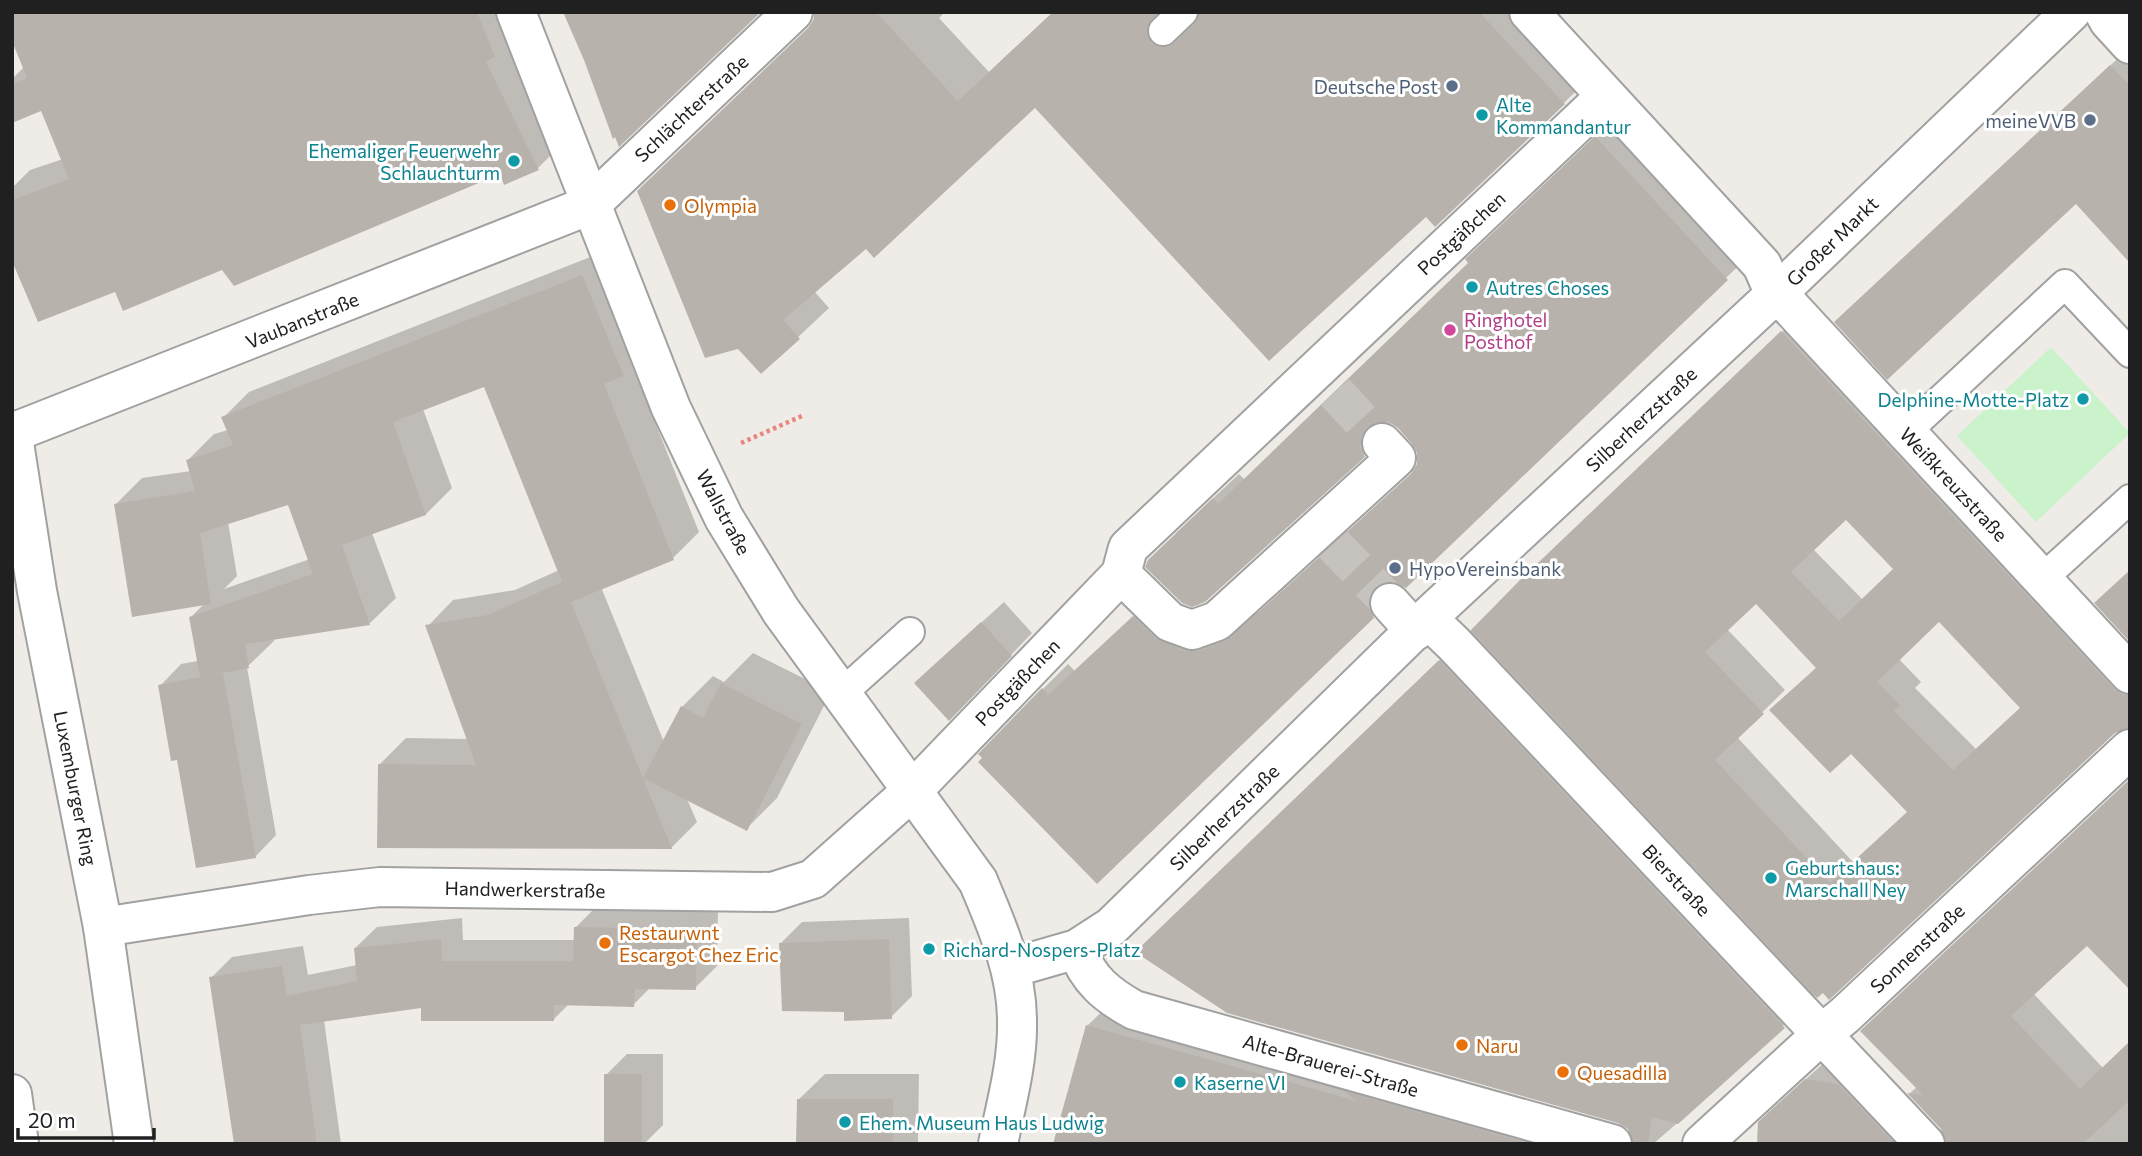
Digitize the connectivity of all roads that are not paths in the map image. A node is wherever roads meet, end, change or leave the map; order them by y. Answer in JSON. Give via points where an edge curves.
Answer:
{"nodes":[{"id":1,"x":516,"y":12,"type":"edge"},
{"id":2,"x":793,"y":12,"type":"edge"},
{"id":3,"x":1529,"y":12,"type":"edge"},
{"id":4,"x":2071,"y":12,"type":"edge"},
{"id":5,"x":2104,"y":12,"type":"edge"},
{"id":6,"x":2130,"y":44,"type":"edge"},
{"id":7,"x":1606,"y":96,"type":"junction"},
{"id":8,"x":590,"y":205,"type":"junction"},
{"id":9,"x":1776,"y":297,"type":"junction"},
{"id":10,"x":2130,"y":353,"type":"edge"},
{"id":11,"x":12,"y":432,"type":"edge"},
{"id":12,"x":1906,"y":432,"type":"junction"},
{"id":13,"x":1382,"y":443,"type":"tunnel mouth"},
{"id":14,"x":2130,"y":499,"type":"edge"},
{"id":15,"x":1121,"y":574,"type":"junction"},
{"id":16,"x":2041,"y":580,"type":"junction"},
{"id":17,"x":1390,"y":603,"type":"tunnel mouth"},
{"id":18,"x":1421,"y":625,"type":"junction"},
{"id":19,"x":911,"y":632,"type":"dead end"},
{"id":20,"x":2130,"y":674,"type":"edge"},
{"id":21,"x":841,"y":694,"type":"junction"},
{"id":22,"x":2130,"y":749,"type":"edge"},
{"id":23,"x":913,"y":790,"type":"junction"},
{"id":24,"x":103,"y":927,"type":"junction"},
{"id":25,"x":1077,"y":949,"type":"junction"},
{"id":26,"x":1011,"y":968,"type":"junction"},
{"id":27,"x":1822,"y":1034,"type":"junction"},
{"id":28,"x":12,"y":1094,"type":"edge"},
{"id":29,"x":19,"y":1144,"type":"edge"},
{"id":30,"x":134,"y":1144,"type":"edge"},
{"id":31,"x":998,"y":1144,"type":"edge"},
{"id":32,"x":1612,"y":1144,"type":"edge"},
{"id":33,"x":1702,"y":1144,"type":"edge"},
{"id":34,"x":1925,"y":1144,"type":"edge"}],
"edges":[{"from":1,"to":8,"type":"street","name":"Wallstraße"},
{"from":2,"to":8,"type":"street","name":"Schlächterstraße"},
{"from":3,"to":7,"type":"street","name":"Großer Markt"},
{"from":4,"to":9,"type":"street","name":"Großer Markt"},
{"from":5,"to":6,"type":"street"},
{"from":7,"to":9,"type":"street","name":"Großer Markt","via":[[1762,265]]},
{"from":7,"to":15,"type":"street","name":"Postgäßchen","via":[[1325,381],[1128,548]]},
{"from":8,"to":11,"type":"street","name":"Vaubanstraße"},
{"from":8,"to":21,"type":"street","name":"Wallstraße","via":[[671,408],[724,518],[781,611]]},
{"from":9,"to":12,"type":"street","name":"Weißkreuzstraße","via":[[1782,298]]},
{"from":9,"to":18,"type":"street","name":"Silberherzstraße"},
{"from":10,"to":12,"type":"lane","via":[[2065,284]]},
{"from":11,"to":24,"type":"street","name":"Luxemburger Ring","via":[[37,591]]},
{"from":12,"to":16,"type":"street","name":"Weißkreuzstraße"},
{"from":13,"to":15,"type":"street","via":[[1395,458],[1324,535],[1217,621],[1192,630],[1170,622]]},
{"from":14,"to":16,"type":"lane"},
{"from":15,"to":23,"type":"street","name":"Postgäßchen"},
{"from":16,"to":20,"type":"street","name":"Weißkreuzstraße"},
{"from":17,"to":18,"type":"street"},
{"from":18,"to":25,"type":"street","name":"Silberherzstraße","via":[[1111,927]]},
{"from":18,"to":27,"type":"street","name":"Bierstraße","via":[[1454,644]]},
{"from":19,"to":21,"type":"lane"},
{"from":21,"to":23,"type":"street","name":"Wallstraße"},
{"from":22,"to":27,"type":"street","name":"Sonnenstraße"},
{"from":23,"to":24,"type":"street","name":"Handwerkerstraße","via":[[813,879],[772,892],[380,887]]},
{"from":23,"to":26,"type":"street","name":"Wallstraße","via":[[978,881]]},
{"from":24,"to":30,"type":"street","name":"Luxemburger Ring"},
{"from":25,"to":26,"type":"street","name":"Silberherzstraße"},
{"from":25,"to":32,"type":"street","name":"Alte-Brauerei-Straße","via":[[1106,994],[1134,1010]]},
{"from":26,"to":31,"type":"street","name":"Wallstraße","via":[[1017,1021]]},
{"from":27,"to":33,"type":"street","name":"Sonnenstraße"},
{"from":27,"to":34,"type":"street","name":"Bierstraße"},
{"from":28,"to":29,"type":"street"}]}
